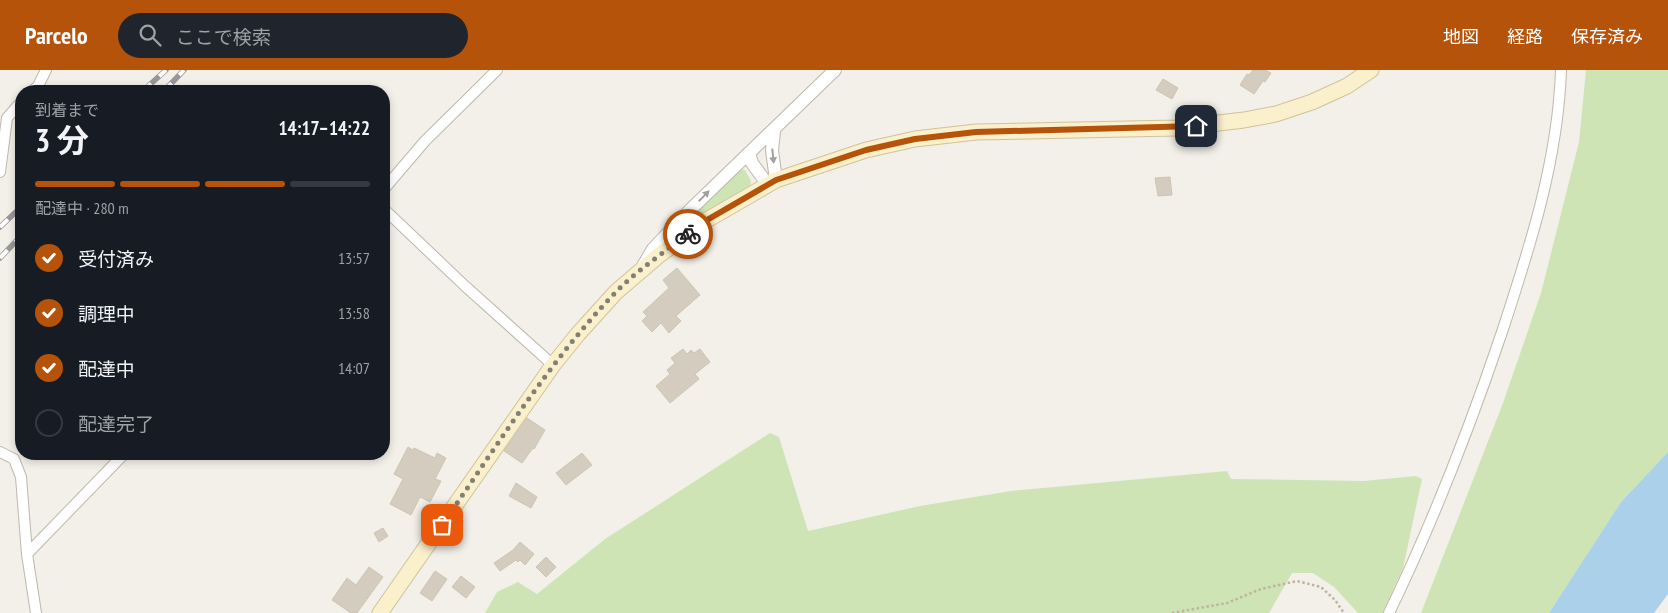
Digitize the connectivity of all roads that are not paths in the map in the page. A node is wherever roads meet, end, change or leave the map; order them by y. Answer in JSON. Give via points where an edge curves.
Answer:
{"nodes":[{"id":1,"x":46,"y":70,"type":"edge"},
{"id":2,"x":497,"y":70,"type":"edge"},
{"id":3,"x":835,"y":70,"type":"edge"},
{"id":4,"x":1371,"y":70,"type":"edge"},
{"id":5,"x":1561,"y":70,"type":"edge"},
{"id":6,"x":38,"y":85,"type":"edge"},
{"id":7,"x":15,"y":109,"type":"edge"},
{"id":8,"x":774,"y":131,"type":"junction"},
{"id":9,"x":748,"y":153,"type":"junction"},
{"id":10,"x":0,"y":172,"type":"edge"},
{"id":11,"x":390,"y":181,"type":"edge"},
{"id":12,"x":772,"y":183,"type":"junction"},
{"id":13,"x":390,"y":214,"type":"edge"},
{"id":14,"x":639,"y":272,"type":"junction"},
{"id":15,"x":554,"y":365,"type":"junction"},
{"id":16,"x":0,"y":452,"type":"edge"},
{"id":17,"x":118,"y":460,"type":"edge"},
{"id":18,"x":27,"y":554,"type":"junction"},
{"id":19,"x":36,"y":613,"type":"edge"},
{"id":20,"x":380,"y":613,"type":"edge"},
{"id":21,"x":1389,"y":613,"type":"edge"}],
"edges":[{"from":1,"to":6,"type":"street"},
{"from":2,"to":11,"type":"street","via":[[425,140]]},
{"from":3,"to":8,"type":"street"},
{"from":4,"to":12,"type":"main road","via":[[1347,86],[1276,114],[1176,128],[976,132],[933,137],[866,150]]},
{"from":5,"to":21,"type":"street","via":[[1542,201],[1518,283],[1478,399],[1413,563]]},
{"from":7,"to":10,"type":"street","via":[[7,118]]},
{"from":8,"to":9,"type":"street"},
{"from":8,"to":12,"type":"street","one_way":true},
{"from":9,"to":12,"type":"street","via":[[752,163]]},
{"from":14,"to":9,"type":"street","one_way":true,"via":[[653,249]]},
{"from":12,"to":14,"type":"main road","via":[[707,220]]},
{"from":13,"to":15,"type":"street"},
{"from":14,"to":15,"type":"main road","via":[[616,292]]},
{"from":15,"to":20,"type":"main road"},
{"from":16,"to":18,"type":"street","via":[[14,459],[22,477]]},
{"from":17,"to":18,"type":"street"},
{"from":18,"to":19,"type":"street"}]}
